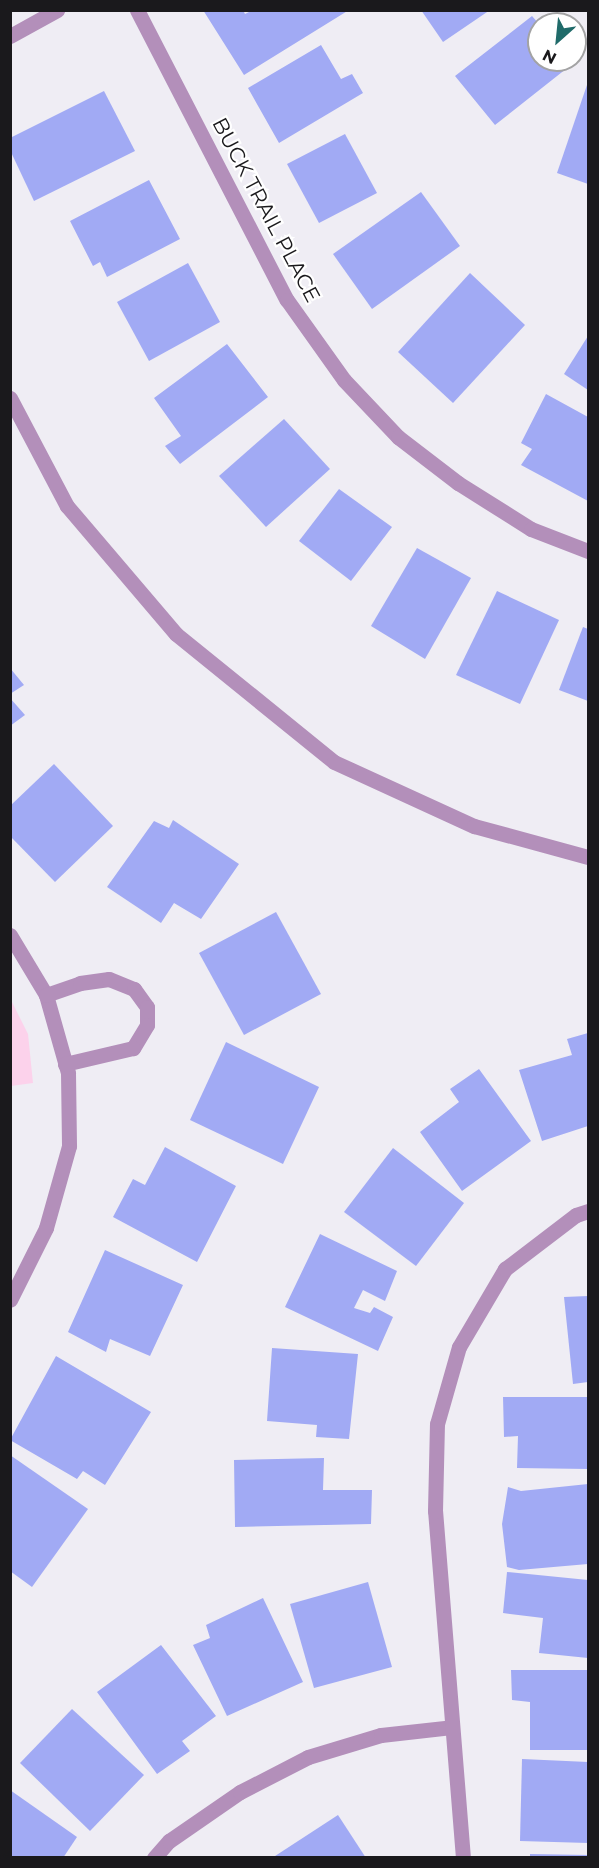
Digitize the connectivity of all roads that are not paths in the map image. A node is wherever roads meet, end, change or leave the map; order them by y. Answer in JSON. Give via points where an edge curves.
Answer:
{"nodes":[{"id":1,"x":57,"y":10,"type":"edge"},
{"id":2,"x":137,"y":10,"type":"edge"},
{"id":3,"x":10,"y":36,"type":"edge"},
{"id":4,"x":10,"y":398,"type":"edge"},
{"id":5,"x":588,"y":552,"type":"edge"},
{"id":6,"x":588,"y":857,"type":"edge"},
{"id":7,"x":10,"y":935,"type":"edge"},
{"id":8,"x":46,"y":995,"type":"junction"},
{"id":9,"x":67,"y":1069,"type":"junction"},
{"id":10,"x":588,"y":1211,"type":"edge"},
{"id":11,"x":10,"y":1300,"type":"edge"},
{"id":12,"x":452,"y":1726,"type":"junction"},
{"id":13,"x":460,"y":1825,"type":"junction"},
{"id":14,"x":154,"y":1857,"type":"edge"},
{"id":15,"x":458,"y":1857,"type":"edge"},
{"id":16,"x":463,"y":1857,"type":"edge"}],
"edges":[{"from":1,"to":3,"type":"street"},
{"from":2,"to":5,"type":"street","name":"BUCK TRAIL PLACE","via":[[287,300],[344,380],[398,436],[458,483],[531,529]]},
{"from":4,"to":6,"type":"street","via":[[67,506],[176,634],[334,762],[474,826]]},
{"from":7,"to":8,"type":"street"},
{"from":8,"to":9,"type":"street"},
{"from":8,"to":9,"type":"street","via":[[80,983],[109,979],[134,989],[147,1007],[147,1025],[133,1048]]},
{"from":9,"to":11,"type":"street","via":[[69,1146],[46,1228]]},
{"from":10,"to":12,"type":"street","via":[[576,1215],[505,1269],[459,1347],[437,1424],[435,1511]]},
{"from":12,"to":13,"type":"street"},
{"from":12,"to":14,"type":"street","via":[[381,1735],[308,1757],[240,1792],[169,1841]]},
{"from":13,"to":15,"type":"street"},
{"from":13,"to":16,"type":"street"}]}
